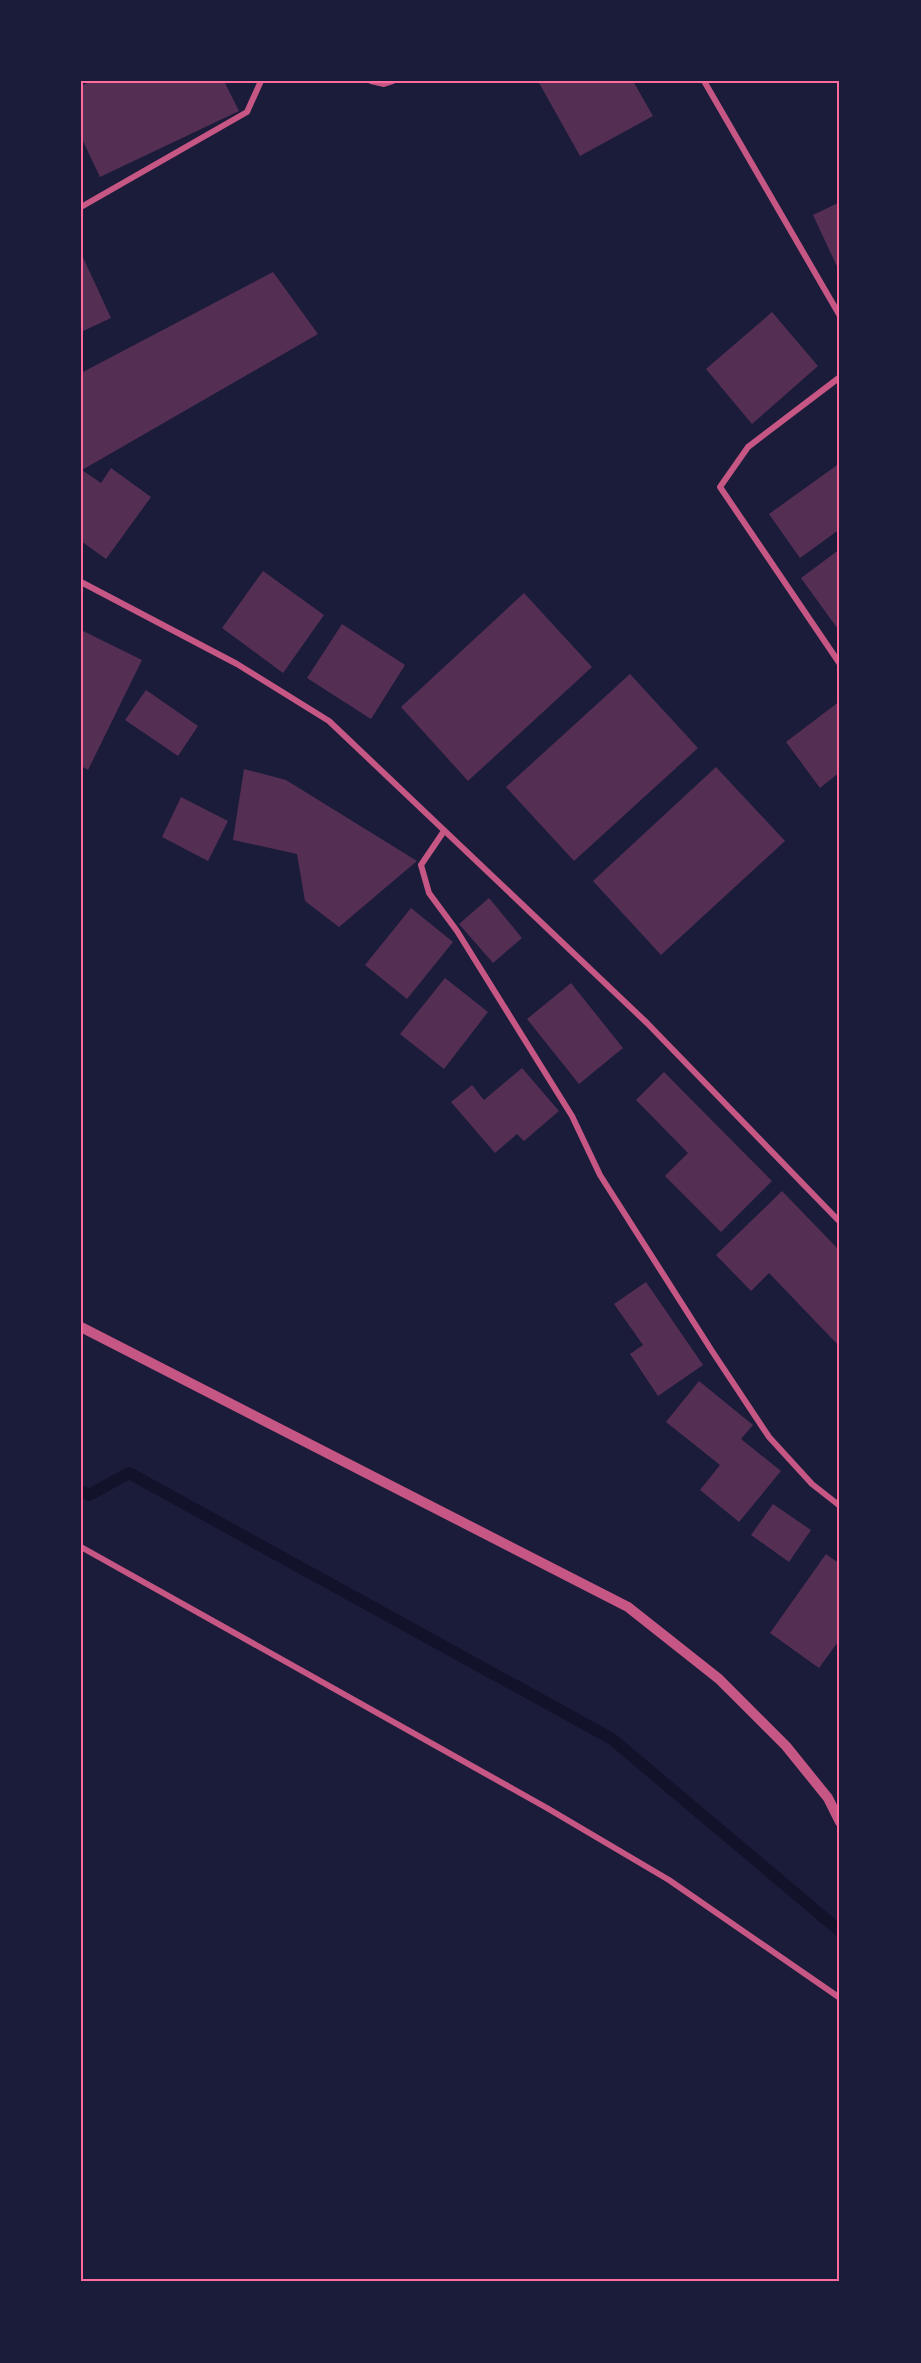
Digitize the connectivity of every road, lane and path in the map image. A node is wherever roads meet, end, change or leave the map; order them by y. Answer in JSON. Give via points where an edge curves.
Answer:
{"nodes":[{"id":1,"x":261,"y":81,"type":"edge"},
{"id":2,"x":371,"y":81,"type":"edge"},
{"id":3,"x":393,"y":81,"type":"edge"},
{"id":4,"x":704,"y":81,"type":"edge"},
{"id":5,"x":81,"y":207,"type":"edge"},
{"id":6,"x":840,"y":316,"type":"edge"},
{"id":7,"x":840,"y":377,"type":"edge"},
{"id":8,"x":81,"y":582,"type":"edge"},
{"id":9,"x":840,"y":664,"type":"edge"},
{"id":10,"x":444,"y":831,"type":"junction"},
{"id":11,"x":840,"y":1222,"type":"edge"},
{"id":12,"x":81,"y":1327,"type":"edge"},
{"id":13,"x":840,"y":1506,"type":"edge"},
{"id":14,"x":81,"y":1547,"type":"edge"},
{"id":15,"x":840,"y":1822,"type":"edge"},
{"id":16,"x":840,"y":1998,"type":"edge"}],
"edges":[{"from":1,"to":5,"type":"street","via":[[247,112]]},
{"from":2,"to":3,"type":"street"},
{"from":4,"to":6,"type":"street"},
{"from":7,"to":9,"type":"street","via":[[748,447],[720,487]]},
{"from":8,"to":10,"type":"street","via":[[237,664],[329,721]]},
{"from":10,"to":11,"type":"street","via":[[647,1023]]},
{"from":10,"to":13,"type":"street","via":[[421,865],[429,893],[457,931],[572,1116],[600,1175],[768,1437],[812,1484]]},
{"from":12,"to":15,"type":"street","via":[[628,1607],[719,1679],[786,1746],[828,1798]]},
{"from":14,"to":16,"type":"street","via":[[669,1880]]}]}
